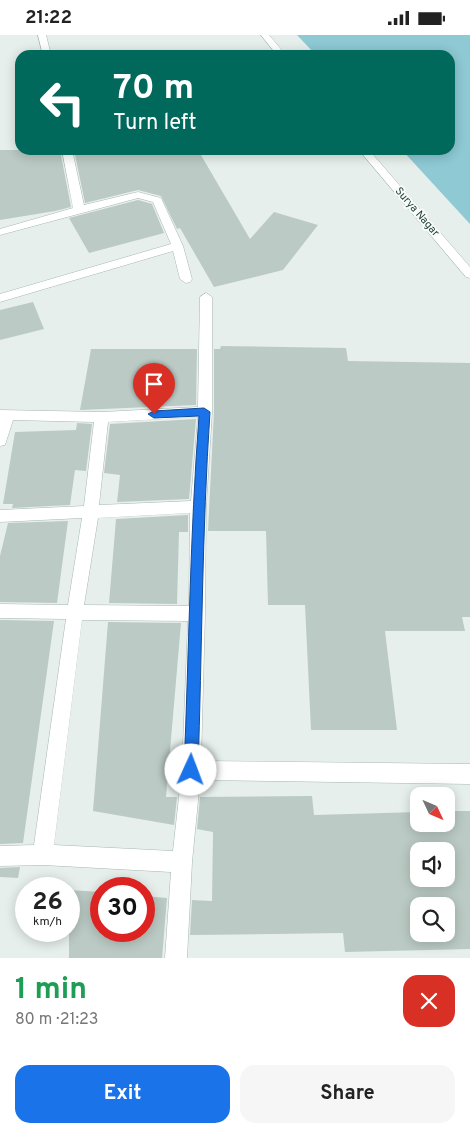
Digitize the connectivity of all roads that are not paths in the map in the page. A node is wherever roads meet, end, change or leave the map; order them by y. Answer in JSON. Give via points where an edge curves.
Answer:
{"nodes":[{"id":1,"x":42,"y":35,"type":"edge"},
{"id":2,"x":48,"y":35,"type":"edge"},
{"id":3,"x":265,"y":35,"type":"edge"},
{"id":4,"x":46,"y":50,"type":"edge"},
{"id":5,"x":278,"y":50,"type":"edge"},
{"id":6,"x":68,"y":155,"type":"edge"},
{"id":7,"x":368,"y":155,"type":"edge"},
{"id":8,"x":79,"y":209,"type":"junction"},
{"id":9,"x":0,"y":232,"type":"edge"},
{"id":10,"x":177,"y":246,"type":"junction"},
{"id":11,"x":470,"y":274,"type":"edge"},
{"id":12,"x":186,"y":279,"type":"dead end"},
{"id":13,"x":206,"y":297,"type":"dead end"},
{"id":14,"x":0,"y":298,"type":"edge"},
{"id":15,"x":204,"y":412,"type":"junction"},
{"id":16,"x":4,"y":416,"type":"edge"},
{"id":17,"x":102,"y":417,"type":"junction"},
{"id":18,"x":0,"y":441,"type":"edge"},
{"id":19,"x":198,"y":507,"type":"junction"},
{"id":20,"x":91,"y":513,"type":"junction"},
{"id":21,"x":0,"y":516,"type":"edge"},
{"id":22,"x":0,"y":611,"type":"edge"},
{"id":23,"x":75,"y":611,"type":"junction"},
{"id":24,"x":197,"y":613,"type":"junction"},
{"id":25,"x":191,"y":770,"type":"junction"},
{"id":26,"x":470,"y":774,"type":"edge"},
{"id":27,"x":42,"y":855,"type":"junction"},
{"id":28,"x":0,"y":856,"type":"edge"},
{"id":29,"x":182,"y":862,"type":"junction"},
{"id":30,"x":176,"y":958,"type":"edge"}],
"edges":[{"from":1,"to":2,"type":"street"},
{"from":1,"to":4,"type":"street"},
{"from":3,"to":5,"type":"street"},
{"from":6,"to":8,"type":"street"},
{"from":7,"to":11,"type":"street","name":"Surya Nagar"},
{"from":8,"to":9,"type":"street"},
{"from":8,"to":10,"type":"street","via":[[138,195],[157,200]]},
{"from":10,"to":12,"type":"street"},
{"from":10,"to":14,"type":"street"},
{"from":13,"to":15,"type":"street"},
{"from":15,"to":17,"type":"street"},
{"from":15,"to":19,"type":"street"},
{"from":16,"to":17,"type":"street"},
{"from":16,"to":18,"type":"street"},
{"from":17,"to":20,"type":"street"},
{"from":19,"to":20,"type":"street"},
{"from":19,"to":24,"type":"street"},
{"from":20,"to":21,"type":"street"},
{"from":20,"to":23,"type":"street"},
{"from":22,"to":23,"type":"street"},
{"from":23,"to":24,"type":"street"},
{"from":23,"to":27,"type":"street"},
{"from":24,"to":25,"type":"street"},
{"from":25,"to":26,"type":"street"},
{"from":25,"to":29,"type":"street"},
{"from":27,"to":28,"type":"street"},
{"from":27,"to":29,"type":"street"},
{"from":29,"to":30,"type":"street"}]}
